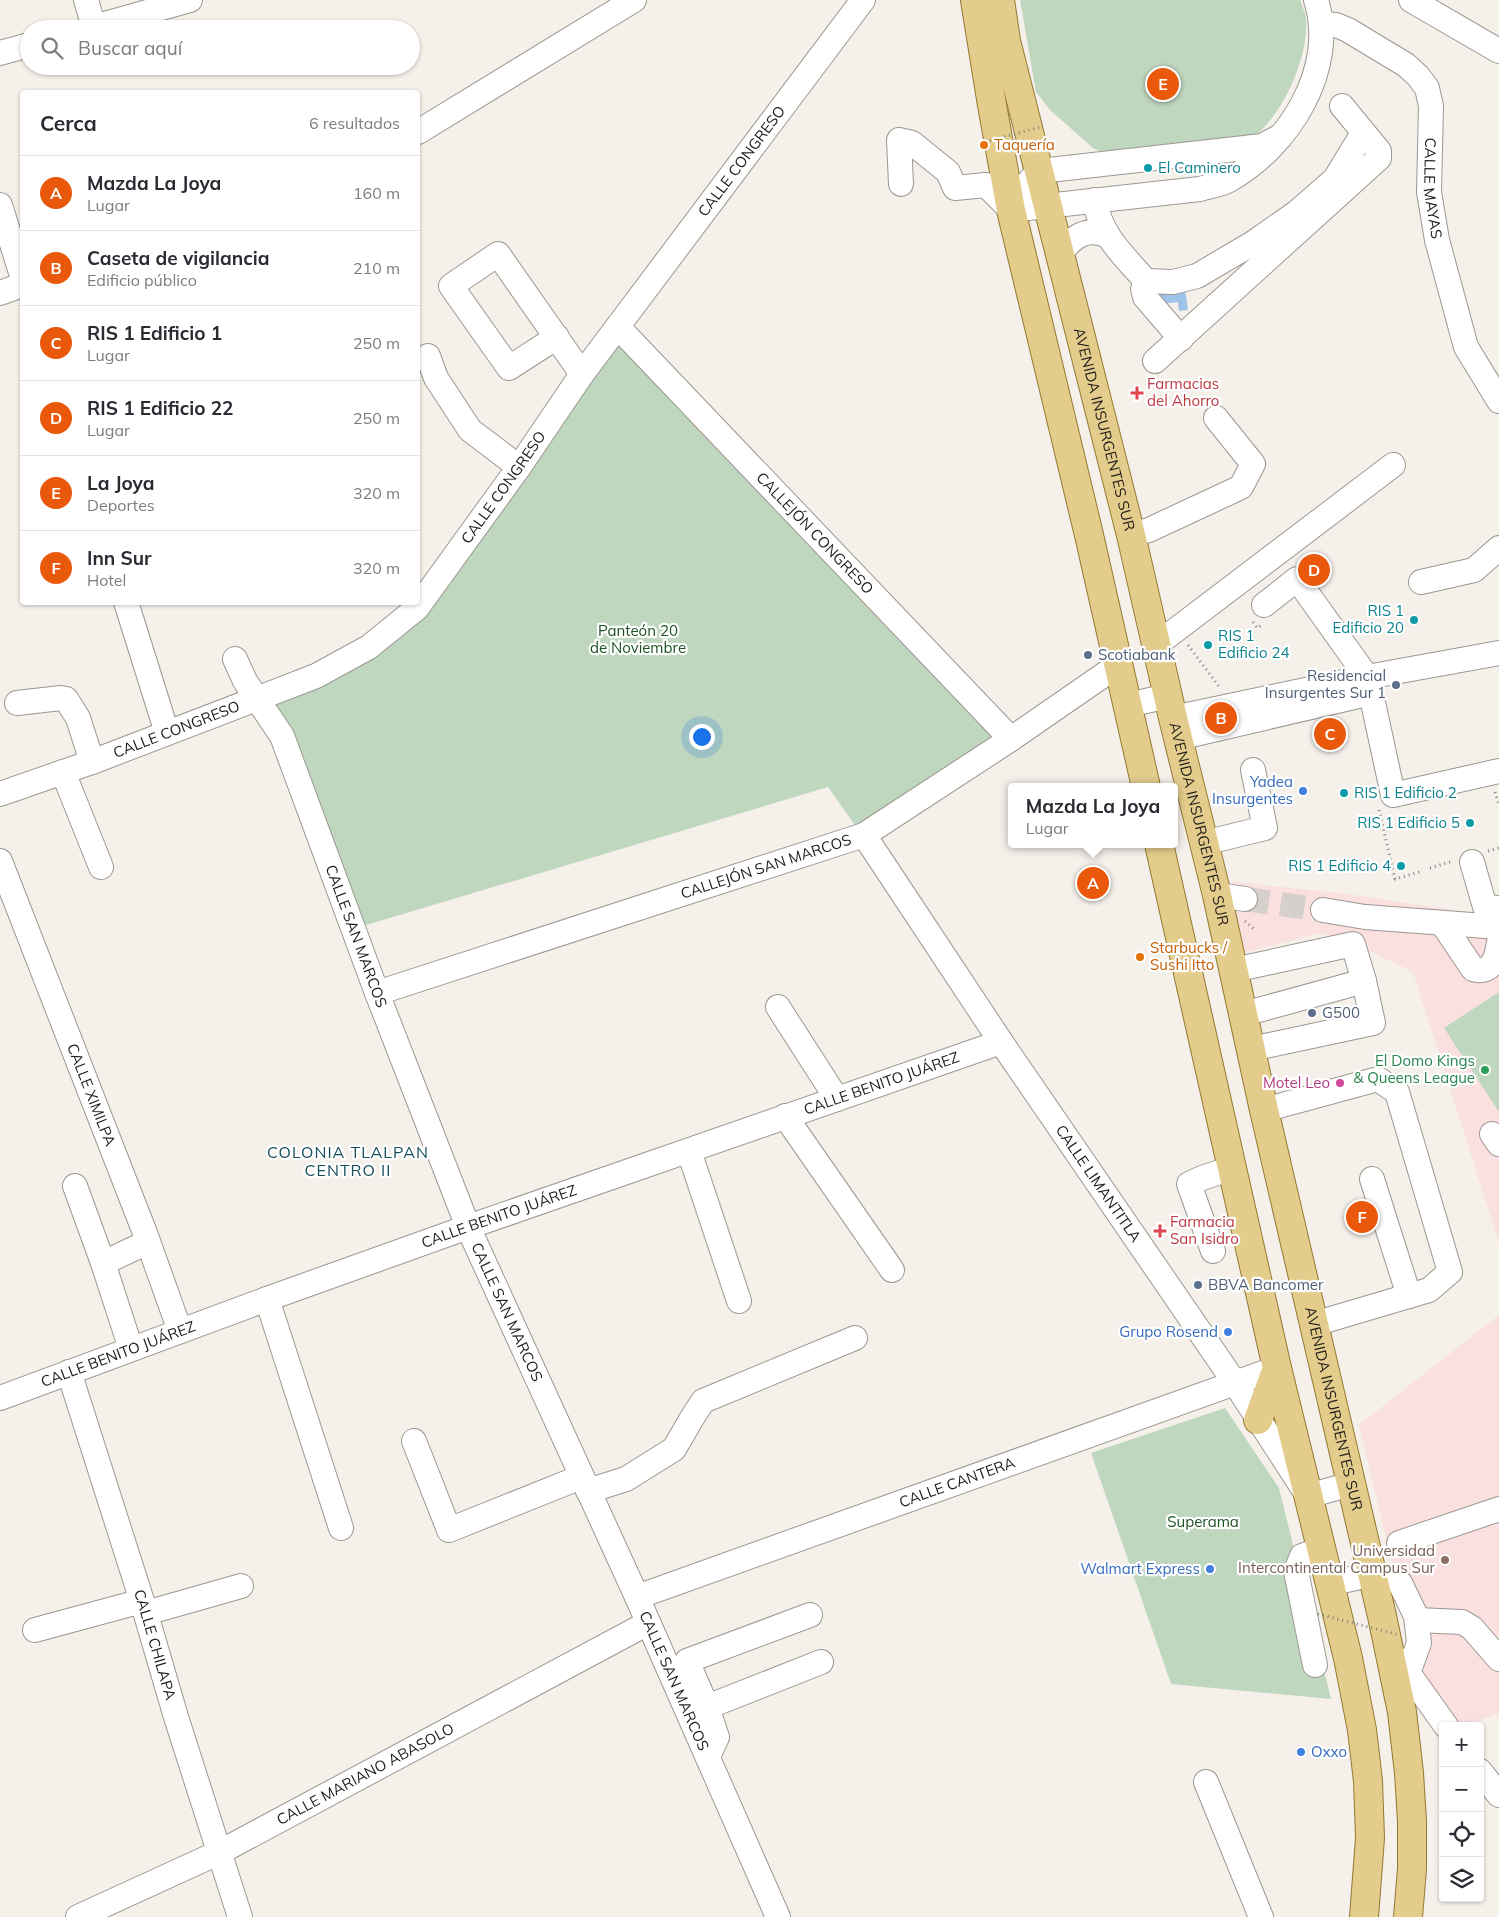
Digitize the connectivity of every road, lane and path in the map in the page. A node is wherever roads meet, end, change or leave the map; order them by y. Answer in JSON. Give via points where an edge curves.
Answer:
{"nodes":[{"id":1,"x":86,"y":0,"type":"edge"},
{"id":2,"x":190,"y":0,"type":"edge"},
{"id":3,"x":634,"y":0,"type":"edge"},
{"id":4,"x":863,"y":0,"type":"edge"},
{"id":5,"x":1316,"y":0,"type":"edge"},
{"id":6,"x":1412,"y":0,"type":"edge"},
{"id":7,"x":981,"y":2,"type":"edge"},
{"id":8,"x":89,"y":20,"type":"edge"},
{"id":9,"x":119,"y":20,"type":"edge"},
{"id":10,"x":1321,"y":24,"type":"junction"},
{"id":11,"x":20,"y":47,"type":"edge"},
{"id":12,"x":1499,"y":51,"type":"edge"},
{"id":13,"x":0,"y":53,"type":"edge"},
{"id":14,"x":1342,"y":106,"type":"dead end"},
{"id":15,"x":1041,"y":128,"type":"dead end"},
{"id":16,"x":420,"y":131,"type":"edge"},
{"id":17,"x":1363,"y":133,"type":"junction"},
{"id":18,"x":1284,"y":135,"type":"junction"},
{"id":19,"x":985,"y":142,"type":"dead end"},
{"id":20,"x":1040,"y":171,"type":"junction"},
{"id":21,"x":901,"y":184,"type":"dead end"},
{"id":22,"x":1095,"y":200,"type":"junction"},
{"id":23,"x":0,"y":205,"type":"edge"},
{"id":24,"x":1049,"y":205,"type":"junction"},
{"id":25,"x":1011,"y":210,"type":"junction"},
{"id":26,"x":1103,"y":232,"type":"junction"},
{"id":27,"x":1060,"y":254,"type":"junction"},
{"id":28,"x":20,"y":270,"type":"edge"},
{"id":29,"x":1146,"y":281,"type":"junction"},
{"id":30,"x":20,"y":286,"type":"edge"},
{"id":31,"x":0,"y":293,"type":"edge"},
{"id":32,"x":618,"y":327,"type":"junction"},
{"id":33,"x":557,"y":337,"type":"junction"},
{"id":34,"x":1181,"y":339,"type":"junction"},
{"id":35,"x":428,"y":356,"type":"dead end"},
{"id":36,"x":1156,"y":361,"type":"dead end"},
{"id":37,"x":582,"y":374,"type":"junction"},
{"id":38,"x":1499,"y":401,"type":"edge"},
{"id":39,"x":1216,"y":418,"type":"dead end"},
{"id":40,"x":1393,"y":464,"type":"dead end"},
{"id":41,"x":519,"y":467,"type":"junction"},
{"id":42,"x":1131,"y":535,"type":"junction"},
{"id":43,"x":1498,"y":550,"type":"edge"},
{"id":44,"x":1421,"y":582,"type":"dead end"},
{"id":45,"x":420,"y":603,"type":"edge"},
{"id":46,"x":127,"y":605,"type":"edge"},
{"id":47,"x":418,"y":605,"type":"edge"},
{"id":48,"x":1264,"y":605,"type":"dead end"},
{"id":49,"x":1156,"y":645,"type":"junction"},
{"id":50,"x":1499,"y":653,"type":"edge"},
{"id":51,"x":235,"y":659,"type":"dead end"},
{"id":52,"x":1118,"y":665,"type":"junction"},
{"id":53,"x":1367,"y":677,"type":"junction"},
{"id":54,"x":258,"y":698,"type":"junction"},
{"id":55,"x":17,"y":703,"type":"dead end"},
{"id":56,"x":1128,"y":705,"type":"junction"},
{"id":57,"x":1173,"y":717,"type":"junction"},
{"id":58,"x":167,"y":733,"type":"junction"},
{"id":59,"x":1011,"y":739,"type":"junction"},
{"id":60,"x":92,"y":762,"type":"junction"},
{"id":61,"x":1253,"y":770,"type":"dead end"},
{"id":62,"x":63,"y":772,"type":"junction"},
{"id":63,"x":1496,"y":778,"type":"edge"},
{"id":64,"x":1145,"y":783,"type":"edge"},
{"id":65,"x":0,"y":794,"type":"edge"},
{"id":66,"x":1499,"y":804,"type":"edge"},
{"id":67,"x":864,"y":835,"type":"junction"},
{"id":68,"x":1204,"y":843,"type":"junction"},
{"id":69,"x":1160,"y":848,"type":"edge"},
{"id":70,"x":0,"y":861,"type":"edge"},
{"id":71,"x":1472,"y":862,"type":"dead end"},
{"id":72,"x":101,"y":867,"type":"dead end"},
{"id":73,"x":1217,"y":895,"type":"junction"},
{"id":74,"x":1246,"y":899,"type":"tunnel mouth"},
{"id":75,"x":1499,"y":908,"type":"edge"},
{"id":76,"x":1323,"y":910,"type":"tunnel mouth"},
{"id":77,"x":1442,"y":923,"type":"junction"},
{"id":78,"x":1499,"y":928,"type":"edge"},
{"id":79,"x":1499,"y":942,"type":"edge"},
{"id":80,"x":1234,"y":970,"type":"junction"},
{"id":81,"x":1363,"y":978,"type":"junction"},
{"id":82,"x":377,"y":992,"type":"junction"},
{"id":83,"x":778,"y":1007,"type":"dead end"},
{"id":84,"x":1243,"y":1008,"type":"junction"},
{"id":85,"x":1001,"y":1042,"type":"junction"},
{"id":86,"x":1251,"y":1050,"type":"junction"},
{"id":87,"x":837,"y":1099,"type":"junction"},
{"id":88,"x":1264,"y":1110,"type":"junction"},
{"id":89,"x":785,"y":1116,"type":"junction"},
{"id":90,"x":689,"y":1151,"type":"junction"},
{"id":91,"x":1232,"y":1168,"type":"junction"},
{"id":92,"x":1372,"y":1179,"type":"dead end"},
{"id":93,"x":75,"y":1186,"type":"dead end"},
{"id":94,"x":468,"y":1227,"type":"junction"},
{"id":95,"x":148,"y":1242,"type":"junction"},
{"id":96,"x":1214,"y":1251,"type":"dead end"},
{"id":97,"x":103,"y":1263,"type":"junction"},
{"id":98,"x":892,"y":1270,"type":"dead end"},
{"id":99,"x":1409,"y":1296,"type":"junction"},
{"id":100,"x":268,"y":1299,"type":"junction"},
{"id":101,"x":739,"y":1301,"type":"dead end"},
{"id":102,"x":1314,"y":1324,"type":"junction"},
{"id":103,"x":180,"y":1331,"type":"junction"},
{"id":104,"x":855,"y":1338,"type":"dead end"},
{"id":105,"x":131,"y":1349,"type":"junction"},
{"id":106,"x":1278,"y":1368,"type":"junction"},
{"id":107,"x":70,"y":1372,"type":"junction"},
{"id":108,"x":1235,"y":1383,"type":"junction"},
{"id":109,"x":0,"y":1398,"type":"edge"},
{"id":110,"x":1258,"y":1420,"type":"junction"},
{"id":111,"x":414,"y":1441,"type":"dead end"},
{"id":112,"x":585,"y":1484,"type":"junction"},
{"id":113,"x":1351,"y":1484,"type":"junction"},
{"id":114,"x":1308,"y":1496,"type":"junction"},
{"id":115,"x":1499,"y":1510,"type":"edge"},
{"id":116,"x":341,"y":1528,"type":"dead end"},
{"id":117,"x":1321,"y":1549,"type":"junction"},
{"id":118,"x":1382,"y":1554,"type":"junction"},
{"id":119,"x":1329,"y":1584,"type":"junction"},
{"id":120,"x":241,"y":1586,"type":"dead end"},
{"id":121,"x":637,"y":1597,"type":"junction"},
{"id":122,"x":144,"y":1607,"type":"junction"},
{"id":123,"x":1318,"y":1614,"type":"dead end"},
{"id":124,"x":810,"y":1615,"type":"dead end"},
{"id":125,"x":648,"y":1623,"type":"junction"},
{"id":126,"x":35,"y":1630,"type":"dead end"},
{"id":127,"x":1402,"y":1634,"type":"junction"},
{"id":128,"x":1499,"y":1660,"type":"edge"},
{"id":129,"x":821,"y":1662,"type":"dead end"},
{"id":130,"x":1315,"y":1665,"type":"dead end"},
{"id":131,"x":1408,"y":1673,"type":"junction"},
{"id":132,"x":707,"y":1707,"type":"junction"},
{"id":133,"x":1443,"y":1722,"type":"edge"},
{"id":134,"x":708,"y":1757,"type":"junction"},
{"id":135,"x":1499,"y":1767,"type":"edge"},
{"id":136,"x":1484,"y":1769,"type":"edge"},
{"id":137,"x":1484,"y":1774,"type":"edge"},
{"id":138,"x":1206,"y":1782,"type":"dead end"},
{"id":139,"x":1499,"y":1794,"type":"edge"},
{"id":140,"x":220,"y":1852,"type":"junction"},
{"id":141,"x":78,"y":1917,"type":"edge"},
{"id":142,"x":240,"y":1917,"type":"edge"},
{"id":143,"x":778,"y":1917,"type":"edge"},
{"id":144,"x":1261,"y":1917,"type":"edge"},
{"id":145,"x":1364,"y":1917,"type":"edge"},
{"id":146,"x":1408,"y":1917,"type":"edge"}],
"edges":[{"from":1,"to":8,"type":"street"},
{"from":2,"to":9,"type":"street"},
{"from":3,"to":16,"type":"street"},
{"from":4,"to":32,"type":"street","name":"CALLE CONGRESO"},
{"from":5,"to":10,"type":"street"},
{"from":6,"to":12,"type":"street"},
{"from":7,"to":20,"type":"main road","name":"AVENIDA INSURGENTES SUR","via":[[1006,41]]},
{"from":7,"to":25,"type":"main road","name":"AVENIDA INSURGENTES SUR"},
{"from":10,"to":18,"type":"street","via":[[1320,52],[1313,78],[1299,113]]},
{"from":10,"to":38,"type":"street","name":"CALLE MAYAS","via":[[1348,30],[1406,65],[1427,88],[1431,106],[1429,192],[1437,240],[1466,347]]},
{"from":11,"to":13,"type":"street"},
{"from":14,"to":17,"type":"street"},
{"from":15,"to":19,"type":"path","bridge":true},
{"from":17,"to":29,"type":"street","via":[[1335,179],[1296,213],[1253,243],[1198,276],[1173,282]]},
{"from":17,"to":34,"type":"street","via":[[1379,151],[1379,158]]},
{"from":18,"to":20,"type":"street","via":[[1262,146]]},
{"from":18,"to":22,"type":"street","via":[[1255,163],[1228,181],[1200,189]]},
{"from":20,"to":24,"type":"main road","name":"AVENIDA INSURGENTES SUR"},
{"from":20,"to":25,"type":"street","via":[[1030,179]]},
{"from":21,"to":25,"type":"street","via":[[899,140],[912,143],[948,172],[955,188],[986,185]]},
{"from":22,"to":24,"type":"street"},
{"from":22,"to":26,"type":"street"},
{"from":23,"to":28,"type":"street"},
{"from":24,"to":25,"type":"street"},
{"from":24,"to":27,"type":"main road","name":"AVENIDA INSURGENTES SUR"},
{"from":25,"to":52,"type":"main road","name":"AVENIDA INSURGENTES SUR"},
{"from":26,"to":27,"type":"street","via":[[1083,233],[1069,242]]},
{"from":26,"to":29,"type":"street"},
{"from":27,"to":42,"type":"main road","name":"AVENIDA INSURGENTES SUR"},
{"from":29,"to":34,"type":"street","via":[[1143,288],[1145,297]]},
{"from":30,"to":31,"type":"street"},
{"from":32,"to":37,"type":"street","name":"CALLE CONGRESO"},
{"from":32,"to":59,"type":"street","name":"CALLEJÓN CONGRESO"},
{"from":33,"to":33,"type":"street","via":[[498,254],[451,286],[509,368]]},
{"from":33,"to":37,"type":"street"},
{"from":34,"to":36,"type":"street"},
{"from":35,"to":41,"type":"street","via":[[436,378],[470,430]]},
{"from":37,"to":41,"type":"street","name":"CALLE CONGRESO"},
{"from":39,"to":42,"type":"street","via":[[1253,464],[1241,487],[1149,530]]},
{"from":40,"to":49,"type":"street"},
{"from":41,"to":45,"type":"street","name":"CALLE CONGRESO"},
{"from":42,"to":49,"type":"main road","name":"AVENIDA INSURGENTES SUR"},
{"from":43,"to":44,"type":"street","via":[[1474,570]]},
{"from":46,"to":58,"type":"street"},
{"from":47,"to":54,"type":"street","name":"CALLE CONGRESO","via":[[368,647],[316,676]]},
{"from":48,"to":53,"type":"street","via":[[1297,579]]},
{"from":49,"to":57,"type":"main road","name":"AVENIDA INSURGENTES SUR"},
{"from":50,"to":53,"type":"street"},
{"from":51,"to":54,"type":"street","name":"CALLE SAN MARCOS"},
{"from":52,"to":56,"type":"main road","name":"AVENIDA INSURGENTES SUR"},
{"from":52,"to":59,"type":"street","name":"CALLEJÓN SAN MARCOS"},
{"from":53,"to":57,"type":"street"},
{"from":54,"to":58,"type":"street","name":"CALLE CONGRESO"},
{"from":54,"to":82,"type":"street","name":"CALLE SAN MARCOS","via":[[282,736]]},
{"from":55,"to":60,"type":"street","via":[[66,699],[78,718]]},
{"from":56,"to":57,"type":"street"},
{"from":56,"to":64,"type":"main road","name":"AVENIDA INSURGENTES SUR"},
{"from":57,"to":63,"type":"street","via":[[1371,694],[1392,795]]},
{"from":57,"to":68,"type":"main road","name":"AVENIDA INSURGENTES SUR"},
{"from":58,"to":60,"type":"street","name":"CALLE CONGRESO"},
{"from":59,"to":67,"type":"street","name":"CALLEJÓN SAN MARCOS"},
{"from":60,"to":62,"type":"street","name":"CALLE CONGRESO"},
{"from":61,"to":68,"type":"street","via":[[1265,828]]},
{"from":62,"to":65,"type":"street","name":"CALLE CONGRESO"},
{"from":62,"to":72,"type":"street"},
{"from":63,"to":66,"type":"path"},
{"from":67,"to":82,"type":"street","name":"CALLEJÓN SAN MARCOS"},
{"from":67,"to":85,"type":"street","name":"CALLE LIMANTITLA"},
{"from":68,"to":73,"type":"main road","name":"AVENIDA INSURGENTES SUR"},
{"from":69,"to":91,"type":"main road"},
{"from":70,"to":95,"type":"street","name":"CALLE XIMILPA"},
{"from":71,"to":75,"type":"street","via":[[1485,907]]},
{"from":73,"to":74,"type":"street"},
{"from":73,"to":80,"type":"main road","name":"AVENIDA INSURGENTES SUR"},
{"from":76,"to":77,"type":"street"},
{"from":77,"to":78,"type":"street"},
{"from":77,"to":79,"type":"street","via":[[1473,969],[1481,972],[1497,958]]},
{"from":80,"to":81,"type":"street","via":[[1353,944]]},
{"from":80,"to":84,"type":"main road","name":"AVENIDA INSURGENTES SUR"},
{"from":81,"to":84,"type":"street"},
{"from":81,"to":86,"type":"street","via":[[1373,1023]]},
{"from":82,"to":94,"type":"street","name":"CALLE SAN MARCOS"},
{"from":83,"to":87,"type":"street"},
{"from":84,"to":86,"type":"main road","name":"AVENIDA INSURGENTES SUR"},
{"from":85,"to":87,"type":"street","name":"CALLE BENITO JUÁREZ"},
{"from":85,"to":108,"type":"street","name":"CALLE LIMANTITLA"},
{"from":86,"to":88,"type":"main road","name":"AVENIDA INSURGENTES SUR"},
{"from":87,"to":89,"type":"street","name":"CALLE BENITO JUÁREZ"},
{"from":88,"to":99,"type":"street","via":[[1378,1079],[1397,1092],[1450,1272],[1429,1290]]},
{"from":88,"to":102,"type":"main road","name":"AVENIDA INSURGENTES SUR"},
{"from":89,"to":90,"type":"street","name":"CALLE BENITO JUÁREZ"},
{"from":89,"to":98,"type":"street"},
{"from":90,"to":94,"type":"street","name":"CALLE BENITO JUÁREZ"},
{"from":90,"to":101,"type":"street"},
{"from":91,"to":96,"type":"street","via":[[1189,1184]]},
{"from":91,"to":106,"type":"main road"},
{"from":92,"to":99,"type":"street"},
{"from":93,"to":97,"type":"street"},
{"from":94,"to":100,"type":"street","name":"CALLE BENITO JUÁREZ"},
{"from":94,"to":112,"type":"street","name":"CALLE SAN MARCOS"},
{"from":95,"to":97,"type":"street"},
{"from":95,"to":103,"type":"street","name":"CALLE XIMILPA"},
{"from":97,"to":105,"type":"street"},
{"from":99,"to":102,"type":"street"},
{"from":100,"to":103,"type":"street","name":"CALLE BENITO JUÁREZ"},
{"from":100,"to":116,"type":"street"},
{"from":102,"to":113,"type":"main road","name":"AVENIDA INSURGENTES SUR"},
{"from":103,"to":105,"type":"street","name":"CALLE BENITO JUÁREZ"},
{"from":104,"to":112,"type":"street","via":[[703,1401],[674,1449],[626,1479]]},
{"from":105,"to":107,"type":"street","name":"CALLE BENITO JUÁREZ"},
{"from":106,"to":108,"type":"street","name":"CALLE CANTERA"},
{"from":106,"to":110,"type":"main road"},
{"from":106,"to":114,"type":"main road"},
{"from":107,"to":109,"type":"street","name":"CALLE BENITO JUÁREZ"},
{"from":107,"to":122,"type":"street","name":"CALLE CHILAPA"},
{"from":108,"to":110,"type":"street","name":"CALLE LIMANTITLA"},
{"from":108,"to":121,"type":"street","name":"CALLE CANTERA"},
{"from":110,"to":114,"type":"street","name":"CALLE LIMANTITLA"},
{"from":111,"to":112,"type":"street","via":[[449,1530]]},
{"from":112,"to":121,"type":"street","name":"CALLE SAN MARCOS"},
{"from":113,"to":114,"type":"street"},
{"from":113,"to":118,"type":"main road","name":"AVENIDA INSURGENTES SUR"},
{"from":114,"to":117,"type":"main road"},
{"from":115,"to":118,"type":"street"},
{"from":117,"to":119,"type":"main road"},
{"from":117,"to":130,"type":"street","via":[[1302,1556],[1296,1570]]},
{"from":118,"to":119,"type":"street"},
{"from":118,"to":127,"type":"main road","name":"AVENIDA INSURGENTES SUR"},
{"from":118,"to":127,"type":"street","via":[[1416,1616]]},
{"from":119,"to":145,"type":"main road","via":[[1348,1658],[1368,1782],[1370,1838]]},
{"from":120,"to":122,"type":"street"},
{"from":121,"to":125,"type":"street","name":"CALLE SAN MARCOS"},
{"from":122,"to":126,"type":"street"},
{"from":122,"to":140,"type":"street","name":"CALLE CHILAPA"},
{"from":123,"to":127,"type":"path","bridge":true},
{"from":124,"to":132,"type":"street","via":[[687,1661]]},
{"from":125,"to":134,"type":"street","name":"CALLE SAN MARCOS"},
{"from":125,"to":140,"type":"street","name":"CALLE MARIANO ABASOLO"},
{"from":127,"to":128,"type":"street","via":[[1462,1622],[1472,1628]]},
{"from":127,"to":131,"type":"street"},
{"from":127,"to":131,"type":"street","via":[[1419,1643]]},
{"from":127,"to":146,"type":"main road","name":"AVENIDA INSURGENTES SUR","via":[[1402,1712],[1409,1773],[1412,1869]]},
{"from":129,"to":132,"type":"street"},
{"from":131,"to":133,"type":"street"},
{"from":132,"to":134,"type":"street","via":[[717,1737]]},
{"from":134,"to":143,"type":"street","name":"CALLE SAN MARCOS"},
{"from":135,"to":136,"type":"street"},
{"from":137,"to":139,"type":"street"},
{"from":138,"to":144,"type":"street"},
{"from":140,"to":141,"type":"street","name":"CALLE MARIANO ABASOLO"},
{"from":140,"to":142,"type":"street","name":"CALLE CHILAPA"}]}
